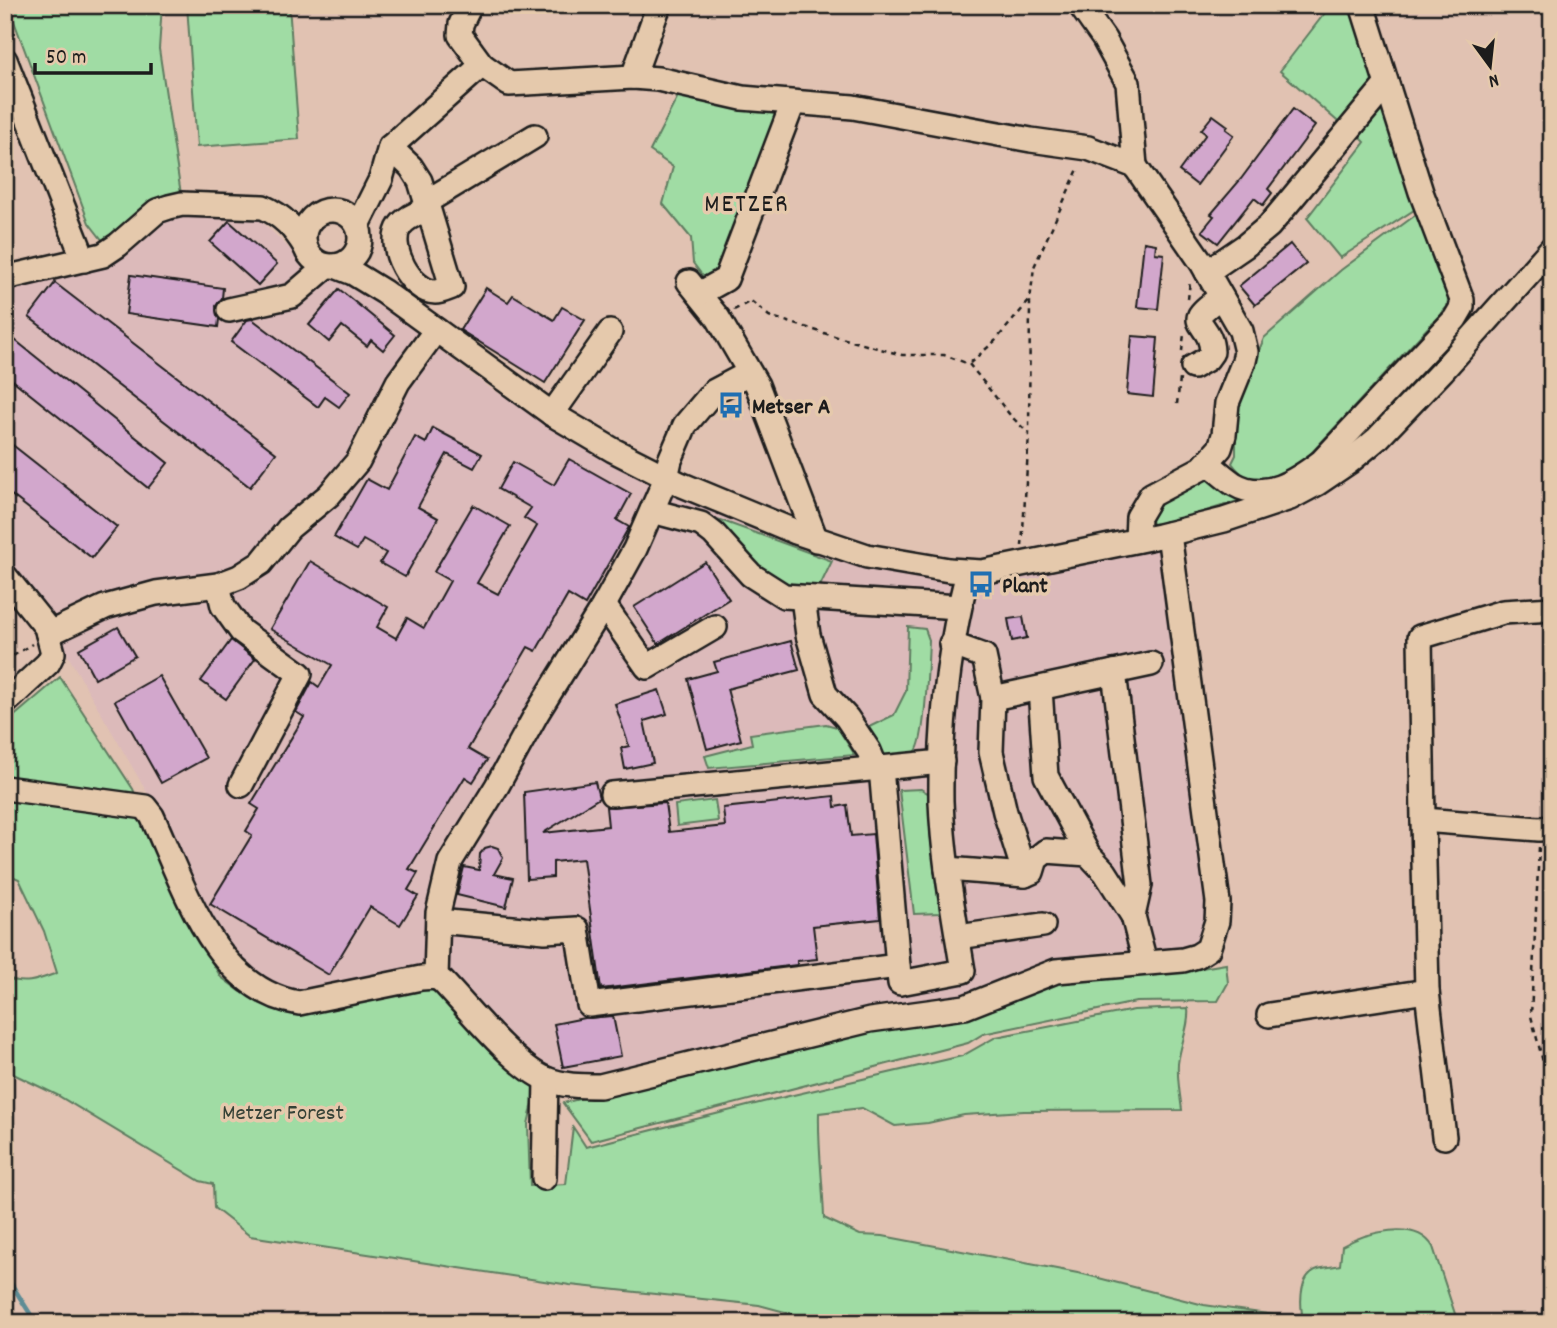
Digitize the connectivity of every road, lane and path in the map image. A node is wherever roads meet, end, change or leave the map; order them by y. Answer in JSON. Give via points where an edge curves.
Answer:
{"nodes":[{"id":1,"x":470,"y":5,"type":"edge"},
{"id":2,"x":659,"y":5,"type":"edge"},
{"id":3,"x":1080,"y":5,"type":"edge"},
{"id":4,"x":1362,"y":5,"type":"edge"},
{"id":5,"x":5,"y":60,"type":"edge"},
{"id":6,"x":482,"y":65,"type":"junction"},
{"id":7,"x":633,"y":76,"type":"junction"},
{"id":8,"x":1386,"y":85,"type":"junction"},
{"id":9,"x":793,"y":103,"type":"junction"},
{"id":10,"x":535,"y":136,"type":"dead end"},
{"id":11,"x":390,"y":147,"type":"junction"},
{"id":12,"x":1088,"y":148,"type":"junction"},
{"id":13,"x":1135,"y":166,"type":"junction"},
{"id":14,"x":381,"y":179,"type":"junction"},
{"id":15,"x":274,"y":212,"type":"junction"},
{"id":16,"x":324,"y":212,"type":"junction"},
{"id":17,"x":359,"y":235,"type":"junction"},
{"id":18,"x":1552,"y":248,"type":"edge"},
{"id":19,"x":319,"y":258,"type":"junction"},
{"id":20,"x":84,"y":260,"type":"junction"},
{"id":21,"x":1207,"y":272,"type":"junction"},
{"id":22,"x":5,"y":278,"type":"edge"},
{"id":23,"x":384,"y":292,"type":"junction"},
{"id":24,"x":1221,"y":297,"type":"junction"},
{"id":25,"x":1031,"y":300,"type":"junction"},
{"id":26,"x":229,"y":310,"type":"dead end"},
{"id":27,"x":718,"y":318,"type":"junction"},
{"id":28,"x":436,"y":331,"type":"junction"},
{"id":29,"x":610,"y":332,"type":"dead end"},
{"id":30,"x":969,"y":363,"type":"junction"},
{"id":31,"x":1193,"y":367,"type":"dead end"},
{"id":32,"x":749,"y":373,"type":"junction"},
{"id":33,"x":552,"y":414,"type":"junction"},
{"id":34,"x":1029,"y":434,"type":"junction"},
{"id":35,"x":1208,"y":463,"type":"junction"},
{"id":36,"x":666,"y":478,"type":"junction"},
{"id":37,"x":652,"y":511,"type":"junction"},
{"id":38,"x":1169,"y":534,"type":"junction"},
{"id":39,"x":816,"y":540,"type":"junction"},
{"id":40,"x":1138,"y":540,"type":"junction"},
{"id":41,"x":1021,"y":565,"type":"junction"},
{"id":42,"x":968,"y":572,"type":"junction"},
{"id":43,"x":5,"y":576,"type":"edge"},
{"id":44,"x":218,"y":585,"type":"junction"},
{"id":45,"x":803,"y":598,"type":"junction"},
{"id":46,"x":604,"y":605,"type":"junction"},
{"id":47,"x":959,"y":607,"type":"junction"},
{"id":48,"x":1552,"y":609,"type":"edge"},
{"id":49,"x":715,"y":627,"type":"dead end"},
{"id":50,"x":48,"y":634,"type":"junction"},
{"id":51,"x":951,"y":644,"type":"junction"},
{"id":52,"x":5,"y":662,"type":"edge"},
{"id":53,"x":1151,"y":664,"type":"dead end"},
{"id":54,"x":1114,"y":673,"type":"junction"},
{"id":55,"x":1040,"y":689,"type":"junction"},
{"id":56,"x":993,"y":698,"type":"junction"},
{"id":57,"x":5,"y":703,"type":"edge"},
{"id":58,"x":942,"y":762,"type":"junction"},
{"id":59,"x":879,"y":768,"type":"junction"},
{"id":60,"x":241,"y":785,"type":"dead end"},
{"id":61,"x":5,"y":788,"type":"edge"},
{"id":62,"x":612,"y":794,"type":"dead end"},
{"id":63,"x":1423,"y":820,"type":"junction"},
{"id":64,"x":1546,"y":829,"type":"edge"},
{"id":65,"x":1088,"y":854,"type":"junction"},
{"id":66,"x":947,"y":869,"type":"junction"},
{"id":67,"x":1025,"y":875,"type":"junction"},
{"id":68,"x":1133,"y":916,"type":"junction"},
{"id":69,"x":438,"y":921,"type":"junction"},
{"id":70,"x":1043,"y":925,"type":"dead end"},
{"id":71,"x":958,"y":937,"type":"junction"},
{"id":72,"x":1145,"y":962,"type":"junction"},
{"id":73,"x":898,"y":966,"type":"junction"},
{"id":74,"x":436,"y":977,"type":"junction"},
{"id":75,"x":1427,"y":992,"type":"junction"},
{"id":76,"x":1269,"y":1015,"type":"dead end"},
{"id":77,"x":546,"y":1079,"type":"junction"},
{"id":78,"x":1552,"y":1096,"type":"edge"},
{"id":79,"x":1444,"y":1137,"type":"dead end"},
{"id":80,"x":544,"y":1178,"type":"dead end"}],
"edges":[{"from":1,"to":6,"type":"street","via":[[460,35]]},
{"from":2,"to":7,"type":"street"},
{"from":3,"to":13,"type":"street","via":[[1128,83]]},
{"from":4,"to":8,"type":"street"},
{"from":5,"to":20,"type":"street"},
{"from":6,"to":7,"type":"street","via":[[509,85]]},
{"from":6,"to":11,"type":"street"},
{"from":7,"to":9,"type":"street","via":[[742,98]]},
{"from":8,"to":21,"type":"street","via":[[1269,226]]},
{"from":8,"to":35,"type":"street","via":[[1462,300],[1460,312],[1304,475],[1257,493],[1234,484]]},
{"from":9,"to":12,"type":"street","via":[[853,107]]},
{"from":9,"to":27,"type":"street","via":[[726,279],[694,288]]},
{"from":10,"to":11,"type":"street","via":[[427,205],[420,181]]},
{"from":11,"to":14,"type":"street"},
{"from":12,"to":13,"type":"street"},
{"from":12,"to":25,"type":"path","via":[[1034,267]]},
{"from":13,"to":21,"type":"street"},
{"from":14,"to":16,"type":"street"},
{"from":14,"to":17,"type":"street"},
{"from":15,"to":16,"type":"street"},
{"from":15,"to":19,"type":"street"},
{"from":15,"to":20,"type":"street","via":[[255,206],[169,207],[157,211],[103,255]]},
{"from":16,"to":17,"type":"street","via":[[348,214]]},
{"from":16,"to":19,"type":"street","via":[[304,232]]},
{"from":17,"to":19,"type":"street","via":[[351,259]]},
{"from":17,"to":23,"type":"street"},
{"from":18,"to":38,"type":"street","via":[[1443,370],[1349,462],[1290,498]]},
{"from":19,"to":23,"type":"street"},
{"from":19,"to":26,"type":"street","via":[[292,296]]},
{"from":20,"to":22,"type":"street"},
{"from":21,"to":24,"type":"street"},
{"from":23,"to":28,"type":"street"},
{"from":24,"to":31,"type":"street","via":[[1201,310],[1212,352]]},
{"from":24,"to":35,"type":"street","via":[[1241,331],[1246,352],[1227,403],[1220,447]]},
{"from":25,"to":30,"type":"path"},
{"from":25,"to":34,"type":"path"},
{"from":27,"to":30,"type":"path","via":[[751,301],[769,316],[827,334],[902,355],[944,355]]},
{"from":27,"to":32,"type":"street"},
{"from":28,"to":33,"type":"street"},
{"from":28,"to":44,"type":"street","via":[[398,382],[358,461],[329,495],[289,528],[261,563]]},
{"from":29,"to":33,"type":"street"},
{"from":30,"to":34,"type":"path"},
{"from":32,"to":36,"type":"street","via":[[713,392],[685,425]]},
{"from":32,"to":39,"type":"street"},
{"from":33,"to":36,"type":"street"},
{"from":34,"to":41,"type":"path"},
{"from":35,"to":40,"type":"street","via":[[1151,495],[1138,517]]},
{"from":36,"to":37,"type":"street"},
{"from":36,"to":39,"type":"street"},
{"from":37,"to":45,"type":"street","via":[[701,524],[765,586],[784,596]]},
{"from":37,"to":46,"type":"street"},
{"from":38,"to":40,"type":"street"},
{"from":38,"to":72,"type":"street","via":[[1217,921],[1208,949],[1197,956]]},
{"from":39,"to":42,"type":"street","via":[[889,561]]},
{"from":40,"to":41,"type":"street"},
{"from":41,"to":42,"type":"street"},
{"from":42,"to":47,"type":"street"},
{"from":43,"to":50,"type":"street"},
{"from":44,"to":50,"type":"street","via":[[156,593],[105,607]]},
{"from":44,"to":60,"type":"street","via":[[223,606],[242,631],[300,674]]},
{"from":45,"to":47,"type":"street"},
{"from":45,"to":59,"type":"street","via":[[812,653],[825,694],[847,718]]},
{"from":46,"to":49,"type":"street","via":[[647,667]]},
{"from":46,"to":69,"type":"street","via":[[450,862]]},
{"from":47,"to":51,"type":"street"},
{"from":48,"to":63,"type":"street","via":[[1503,612],[1420,637]]},
{"from":50,"to":52,"type":"path"},
{"from":50,"to":57,"type":"street","via":[[53,653],[48,663]]},
{"from":51,"to":56,"type":"street","via":[[984,656]]},
{"from":51,"to":58,"type":"street"},
{"from":53,"to":54,"type":"street"},
{"from":54,"to":55,"type":"street"},
{"from":54,"to":68,"type":"street","via":[[1140,885]]},
{"from":55,"to":56,"type":"street"},
{"from":55,"to":65,"type":"street","via":[[1046,776]]},
{"from":56,"to":67,"type":"street","via":[[990,752]]},
{"from":58,"to":59,"type":"street"},
{"from":58,"to":66,"type":"street"},
{"from":59,"to":62,"type":"street"},
{"from":59,"to":73,"type":"street"},
{"from":61,"to":74,"type":"street","via":[[145,807],[208,934],[230,964],[265,992],[299,1003]]},
{"from":63,"to":64,"type":"street"},
{"from":63,"to":75,"type":"street"},
{"from":64,"to":78,"type":"path","via":[[1531,1016]]},
{"from":65,"to":67,"type":"street","via":[[1046,851]]},
{"from":65,"to":68,"type":"street"},
{"from":66,"to":67,"type":"street"},
{"from":66,"to":71,"type":"street"},
{"from":68,"to":72,"type":"street"},
{"from":69,"to":73,"type":"street","via":[[545,931],[577,929],[589,1005]]},
{"from":69,"to":74,"type":"street"},
{"from":70,"to":71,"type":"street"},
{"from":71,"to":73,"type":"street","via":[[963,971],[900,983]]},
{"from":72,"to":77,"type":"street","via":[[1056,971],[965,1007],[870,1020],[600,1086]]},
{"from":74,"to":77,"type":"street","via":[[519,1062]]},
{"from":75,"to":76,"type":"street"},
{"from":75,"to":79,"type":"street"},
{"from":77,"to":80,"type":"street"}]}
